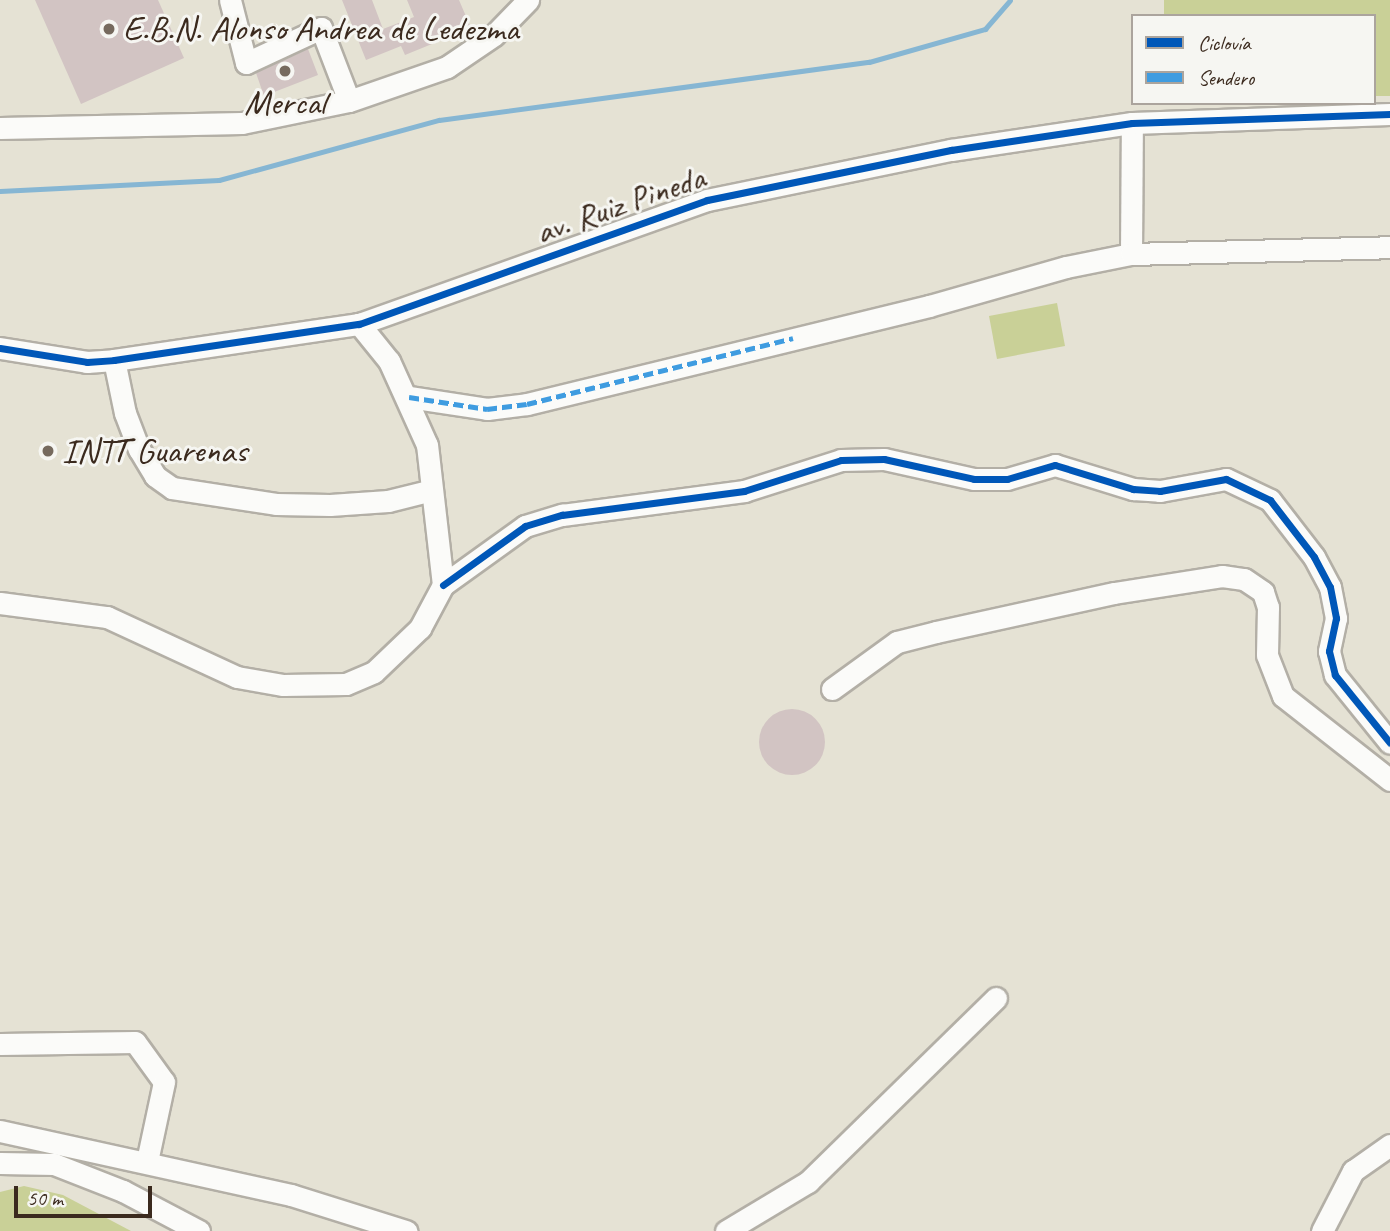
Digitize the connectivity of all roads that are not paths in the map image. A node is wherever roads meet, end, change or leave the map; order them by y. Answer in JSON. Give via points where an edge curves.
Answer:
{"nodes":[{"id":1,"x":230,"y":0,"type":"edge"},
{"id":2,"x":528,"y":0,"type":"edge"},
{"id":3,"x":349,"y":101,"type":"junction"},
{"id":4,"x":1390,"y":114,"type":"edge"},
{"id":5,"x":1132,"y":123,"type":"junction"},
{"id":6,"x":0,"y":128,"type":"edge"},
{"id":7,"x":1390,"y":247,"type":"edge"},
{"id":8,"x":1131,"y":254,"type":"junction"},
{"id":9,"x":359,"y":324,"type":"junction"},
{"id":10,"x":0,"y":348,"type":"edge"},
{"id":11,"x":114,"y":360,"type":"junction"},
{"id":12,"x":409,"y":397,"type":"junction"},
{"id":13,"x":432,"y":490,"type":"junction"},
{"id":14,"x":443,"y":585,"type":"junction"},
{"id":15,"x":0,"y":603,"type":"edge"},
{"id":16,"x":832,"y":689,"type":"dead end"},
{"id":17,"x":1390,"y":743,"type":"edge"},
{"id":18,"x":1390,"y":780,"type":"edge"},
{"id":19,"x":996,"y":998,"type":"dead end"},
{"id":20,"x":0,"y":1044,"type":"edge"},
{"id":21,"x":0,"y":1131,"type":"edge"},
{"id":22,"x":1390,"y":1145,"type":"edge"},
{"id":23,"x":147,"y":1161,"type":"junction"},
{"id":24,"x":0,"y":1163,"type":"edge"},
{"id":25,"x":199,"y":1231,"type":"edge"},
{"id":26,"x":406,"y":1231,"type":"edge"},
{"id":27,"x":726,"y":1231,"type":"edge"},
{"id":28,"x":1322,"y":1231,"type":"edge"}],
"edges":[{"from":1,"to":3,"type":"street","via":[[246,63],[321,28]]},
{"from":2,"to":3,"type":"street","via":[[494,35],[447,67]]},
{"from":3,"to":6,"type":"street","via":[[242,123]]},
{"from":4,"to":5,"type":"street","name":"av. Ruiz Pineda"},
{"from":5,"to":8,"type":"street"},
{"from":5,"to":9,"type":"street","name":"av. Ruiz Pineda","via":[[951,150],[707,200]]},
{"from":7,"to":8,"type":"street"},
{"from":8,"to":12,"type":"street","via":[[527,404],[487,410]]},
{"from":9,"to":11,"type":"street","name":"av. Ruiz Pineda"},
{"from":9,"to":12,"type":"street","via":[[389,361]]},
{"from":10,"to":11,"type":"street","name":"av. Ruiz Pineda","via":[[88,362]]},
{"from":11,"to":13,"type":"street","via":[[125,413],[139,449],[155,476],[172,488],[276,504],[330,505],[388,501]]},
{"from":12,"to":13,"type":"street","via":[[427,445]]},
{"from":13,"to":14,"type":"street"},
{"from":14,"to":15,"type":"street","via":[[434,608],[399,653],[374,672],[346,684],[284,685],[237,677],[107,617]]},
{"from":14,"to":17,"type":"street","via":[[525,526],[562,515],[744,491],[841,460],[884,459],[974,479],[1007,479],[1055,465],[1133,489],[1160,491],[1226,478],[1270,500],[1314,556],[1330,587],[1336,618],[1329,651],[1335,675]]},
{"from":16,"to":18,"type":"street","via":[[897,642],[1114,593],[1222,576],[1244,579],[1263,592],[1268,607],[1267,655],[1283,696]]},
{"from":19,"to":27,"type":"street","via":[[808,1182]]},
{"from":20,"to":23,"type":"street","via":[[135,1042],[164,1082]]},
{"from":21,"to":23,"type":"street"},
{"from":22,"to":28,"type":"street","via":[[1353,1171]]},
{"from":23,"to":26,"type":"street","via":[[291,1195]]},
{"from":24,"to":25,"type":"street","via":[[54,1164],[123,1191]]}]}
